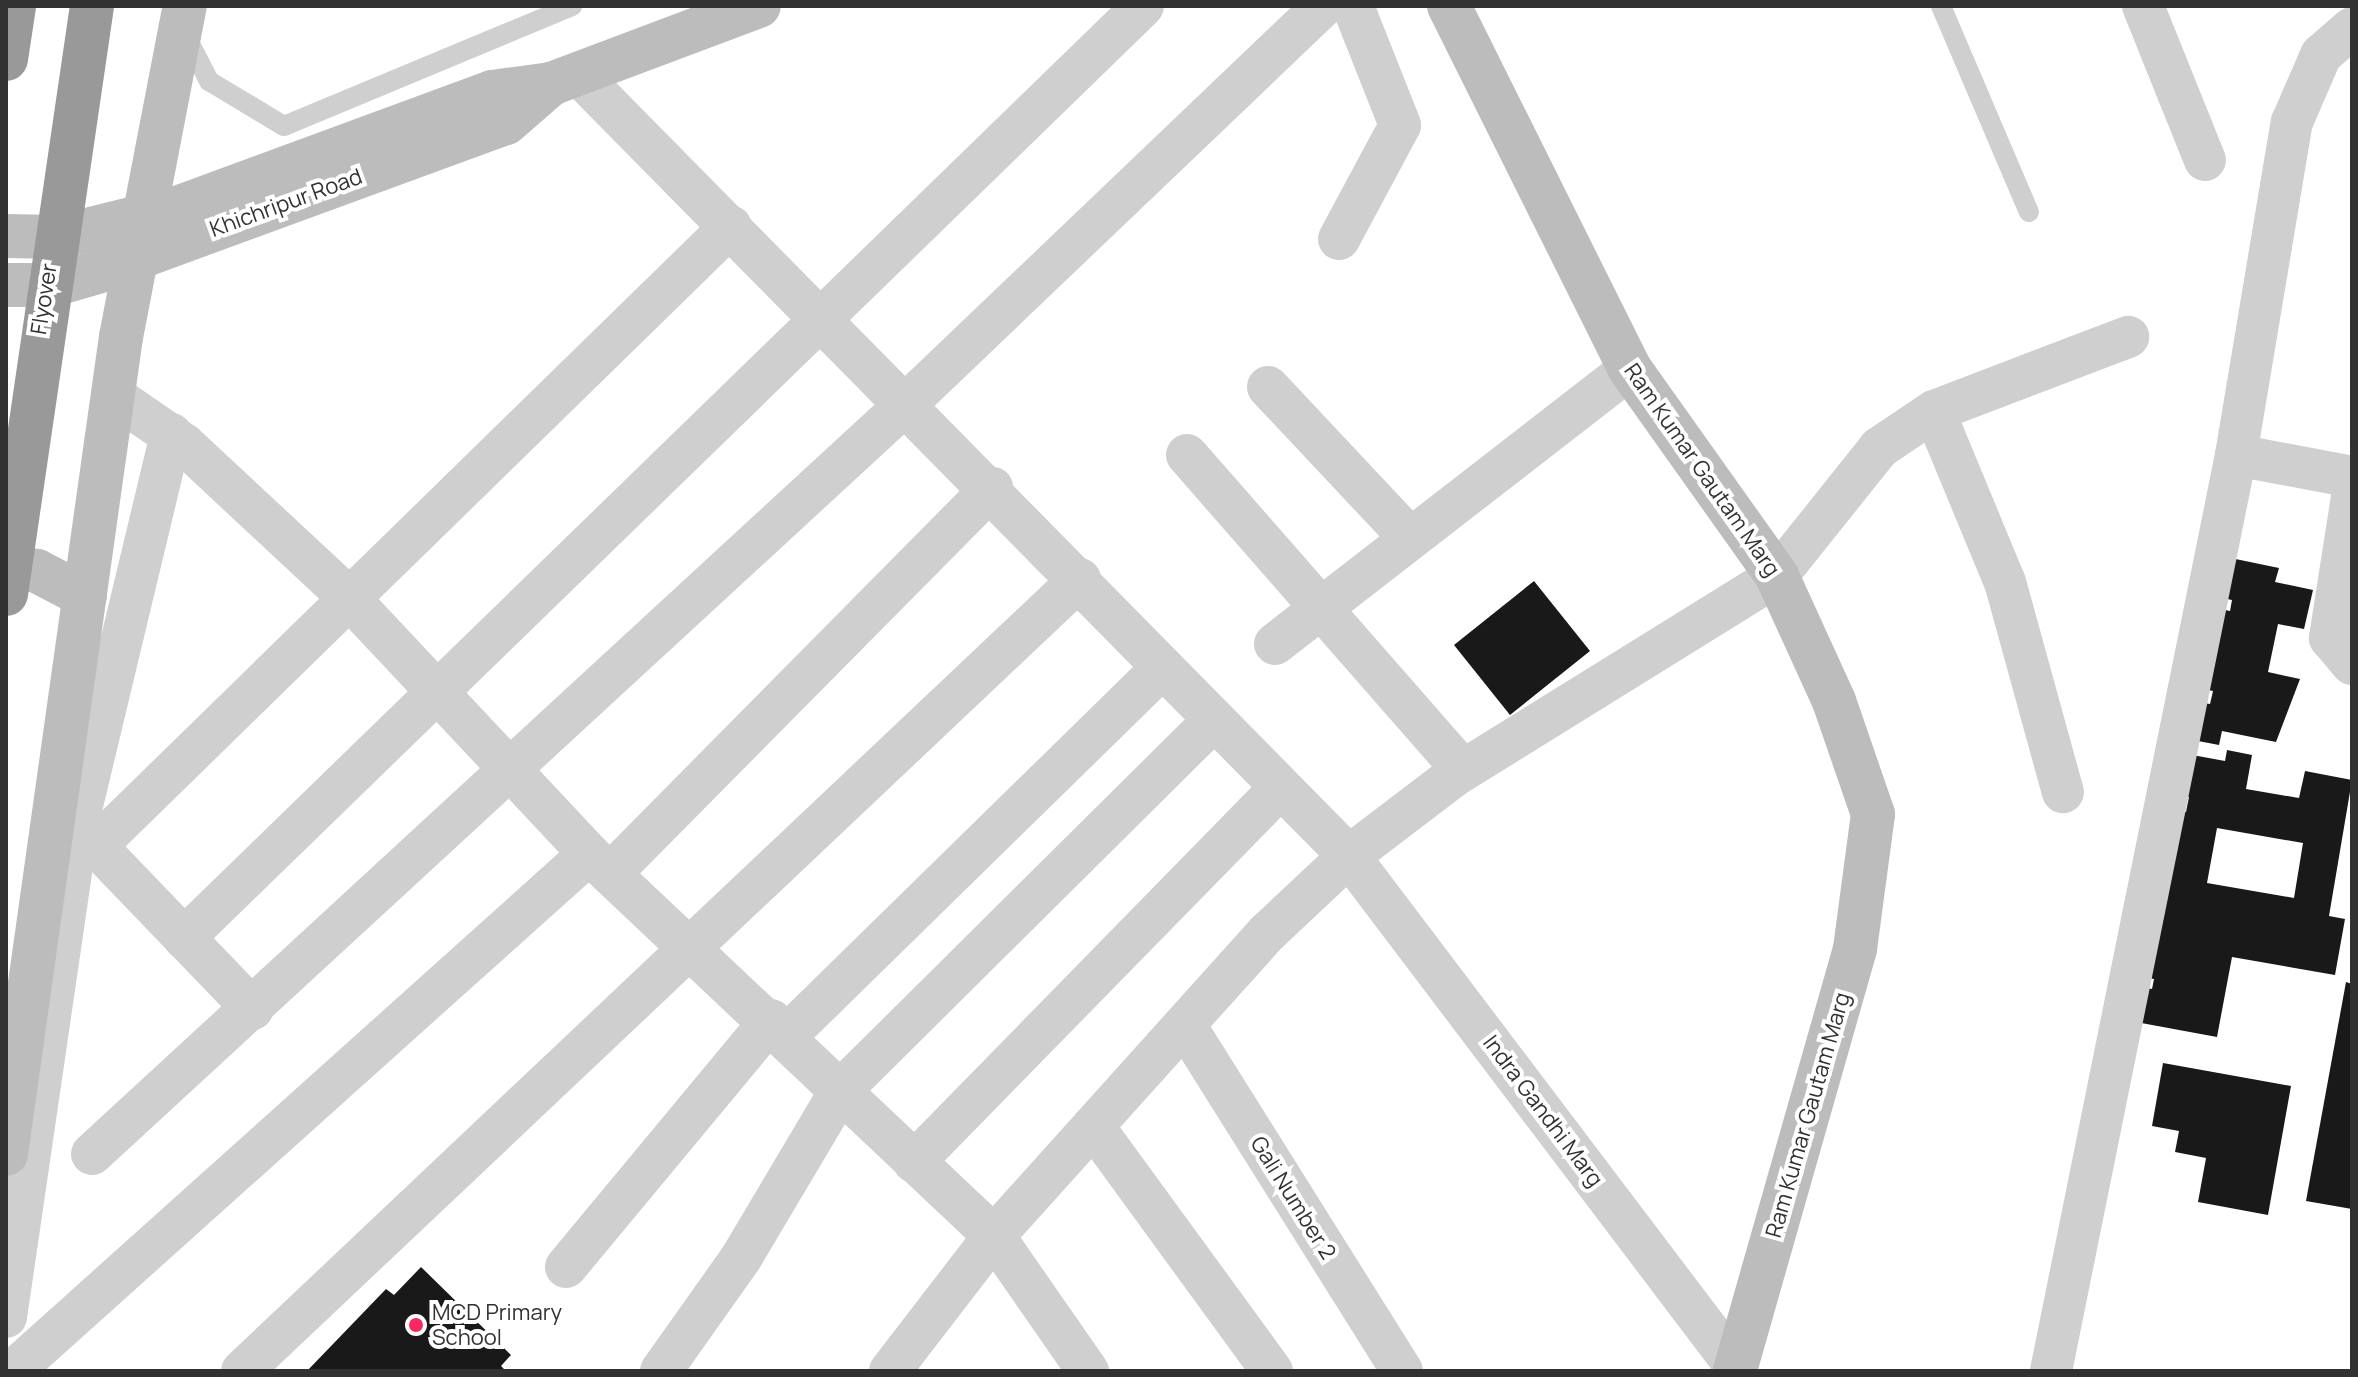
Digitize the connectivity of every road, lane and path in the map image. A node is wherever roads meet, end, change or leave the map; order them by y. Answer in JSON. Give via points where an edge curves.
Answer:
{"nodes":[{"id":1,"x":14,"y":6,"type":"edge"},
{"id":2,"x":92,"y":6,"type":"edge"},
{"id":3,"x":572,"y":6,"type":"edge"},
{"id":4,"x":759,"y":6,"type":"edge"},
{"id":5,"x":1143,"y":6,"type":"edge"},
{"id":6,"x":1323,"y":6,"type":"edge"},
{"id":7,"x":1353,"y":6,"type":"edge"},
{"id":8,"x":1449,"y":6,"type":"edge"},
{"id":9,"x":1941,"y":6,"type":"edge"},
{"id":10,"x":2143,"y":6,"type":"edge"},
{"id":11,"x":183,"y":16,"type":"edge"},
{"id":12,"x":2352,"y":28,"type":"edge"},
{"id":13,"x":6,"y":59,"type":"edge"},
{"id":14,"x":565,"y":79,"type":"junction"},
{"id":15,"x":2205,"y":160,"type":"dead end"},
{"id":16,"x":2029,"y":212,"type":"dead end"},
{"id":17,"x":731,"y":226,"type":"junction"},
{"id":18,"x":6,"y":236,"type":"edge"},
{"id":19,"x":139,"y":236,"type":"junction"},
{"id":20,"x":1339,"y":239,"type":"dead end"},
{"id":21,"x":6,"y":285,"type":"edge"},
{"id":22,"x":821,"y":317,"type":"junction"},
{"id":23,"x":2128,"y":337,"type":"dead end"},
{"id":24,"x":1630,"y":369,"type":"junction"},
{"id":25,"x":1268,"y":387,"type":"dead end"},
{"id":26,"x":114,"y":396,"type":"junction"},
{"id":27,"x":905,"y":405,"type":"junction"},
{"id":28,"x":1934,"y":411,"type":"junction"},
{"id":29,"x":171,"y":434,"type":"junction"},
{"id":30,"x":1187,"y":455,"type":"dead end"},
{"id":31,"x":2236,"y":455,"type":"junction"},
{"id":32,"x":2352,"y":477,"type":"edge"},
{"id":33,"x":992,"y":488,"type":"junction"},
{"id":34,"x":2352,"y":497,"type":"edge"},
{"id":35,"x":1408,"y":536,"type":"junction"},
{"id":36,"x":6,"y":567,"type":"edge"},
{"id":37,"x":1777,"y":576,"type":"junction"},
{"id":38,"x":1080,"y":579,"type":"junction"},
{"id":39,"x":6,"y":594,"type":"edge"},
{"id":40,"x":85,"y":596,"type":"junction"},
{"id":41,"x":347,"y":596,"type":"junction"},
{"id":42,"x":1324,"y":604,"type":"junction"},
{"id":43,"x":1275,"y":644,"type":"dead end"},
{"id":44,"x":2352,"y":664,"type":"edge"},
{"id":45,"x":1162,"y":668,"type":"junction"},
{"id":46,"x":437,"y":697,"type":"junction"},
{"id":47,"x":1212,"y":722,"type":"junction"},
{"id":48,"x":1463,"y":770,"type":"junction"},
{"id":49,"x":509,"y":774,"type":"junction"},
{"id":50,"x":1279,"y":789,"type":"junction"},
{"id":51,"x":2063,"y":792,"type":"dead end"},
{"id":52,"x":88,"y":832,"type":"junction"},
{"id":53,"x":1349,"y":856,"type":"junction"},
{"id":54,"x":600,"y":863,"type":"junction"},
{"id":55,"x":184,"y":938,"type":"junction"},
{"id":56,"x":692,"y":947,"type":"junction"},
{"id":57,"x":253,"y":1009,"type":"junction"},
{"id":58,"x":1185,"y":1025,"type":"junction"},
{"id":59,"x":778,"y":1028,"type":"junction"},
{"id":60,"x":840,"y":1091,"type":"junction"},
{"id":61,"x":1094,"y":1127,"type":"junction"},
{"id":62,"x":6,"y":1154,"type":"edge"},
{"id":63,"x":92,"y":1154,"type":"dead end"},
{"id":64,"x":914,"y":1162,"type":"junction"},
{"id":65,"x":994,"y":1236,"type":"junction"},
{"id":66,"x":566,"y":1267,"type":"dead end"},
{"id":67,"x":6,"y":1317,"type":"edge"},
{"id":68,"x":1079,"y":1367,"type":"edge"},
{"id":69,"x":1736,"y":1369,"type":"edge"},
{"id":70,"x":13,"y":1371,"type":"edge"},
{"id":71,"x":242,"y":1371,"type":"edge"},
{"id":72,"x":661,"y":1371,"type":"edge"},
{"id":73,"x":890,"y":1371,"type":"edge"},
{"id":74,"x":1272,"y":1371,"type":"edge"},
{"id":75,"x":1402,"y":1371,"type":"edge"},
{"id":76,"x":2051,"y":1371,"type":"edge"}],
"edges":[{"from":1,"to":13,"type":"highway"},
{"from":2,"to":39,"type":"highway","name":"Flyover","bridge":true,"via":[[35,356]]},
{"from":3,"to":11,"type":"lane","via":[[284,126],[209,81]]},
{"from":4,"to":14,"type":"street","name":"Khichripur Road"},
{"from":5,"to":22,"type":"street"},
{"from":6,"to":27,"type":"street"},
{"from":7,"to":20,"type":"street","via":[[1400,125]]},
{"from":8,"to":24,"type":"street","name":"Ram Kumar Gautam Marg"},
{"from":9,"to":16,"type":"lane"},
{"from":10,"to":15,"type":"street"},
{"from":11,"to":19,"type":"street"},
{"from":12,"to":31,"type":"street","via":[[2321,55],[2300,90]]},
{"from":14,"to":17,"type":"street","name":"Indra Gandhi Marg"},
{"from":14,"to":19,"type":"street","name":"Khichripur Road","via":[[492,92],[180,207]]},
{"from":17,"to":22,"type":"street","name":"Indra Gandhi Marg"},
{"from":17,"to":41,"type":"street"},
{"from":18,"to":19,"type":"street","name":"Khichripur Road"},
{"from":19,"to":21,"type":"street","name":"Khichripur Road","via":[[53,285]]},
{"from":19,"to":26,"type":"street"},
{"from":22,"to":27,"type":"street","name":"Indra Gandhi Marg"},
{"from":22,"to":46,"type":"street"},
{"from":23,"to":28,"type":"street"},
{"from":24,"to":35,"type":"street"},
{"from":24,"to":37,"type":"street","name":"Ram Kumar Gautam Marg"},
{"from":25,"to":35,"type":"street"},
{"from":26,"to":29,"type":"street"},
{"from":26,"to":40,"type":"street"},
{"from":27,"to":33,"type":"street","name":"Indra Gandhi Marg"},
{"from":27,"to":49,"type":"street"},
{"from":28,"to":37,"type":"street","via":[[1879,448]]},
{"from":28,"to":51,"type":"street","via":[[2005,582]]},
{"from":29,"to":41,"type":"street"},
{"from":29,"to":52,"type":"street"},
{"from":30,"to":42,"type":"street"},
{"from":31,"to":32,"type":"street"},
{"from":31,"to":76,"type":"street"},
{"from":33,"to":38,"type":"street","name":"Indra Gandhi Marg"},
{"from":33,"to":54,"type":"street"},
{"from":34,"to":44,"type":"street","via":[[2330,638]]},
{"from":35,"to":42,"type":"street"},
{"from":36,"to":40,"type":"street","via":[[37,571]]},
{"from":37,"to":48,"type":"street"},
{"from":37,"to":69,"type":"street","name":"Ram Kumar Gautam Marg","via":[[1834,701],[1873,814],[1855,949]]},
{"from":38,"to":45,"type":"street","name":"Indra Gandhi Marg"},
{"from":38,"to":56,"type":"street"},
{"from":40,"to":62,"type":"street"},
{"from":41,"to":46,"type":"street"},
{"from":41,"to":52,"type":"street"},
{"from":42,"to":43,"type":"street"},
{"from":42,"to":48,"type":"street"},
{"from":45,"to":47,"type":"street","name":"Indra Gandhi Marg"},
{"from":45,"to":59,"type":"street"},
{"from":46,"to":49,"type":"street"},
{"from":46,"to":55,"type":"street"},
{"from":47,"to":50,"type":"street","name":"Indra Gandhi Marg"},
{"from":47,"to":60,"type":"street"},
{"from":48,"to":53,"type":"street"},
{"from":49,"to":54,"type":"street"},
{"from":49,"to":57,"type":"street"},
{"from":50,"to":53,"type":"street","name":"Indra Gandhi Marg"},
{"from":50,"to":64,"type":"street"},
{"from":52,"to":55,"type":"street"},
{"from":52,"to":67,"type":"street"},
{"from":53,"to":58,"type":"street"},
{"from":53,"to":69,"type":"street","name":"Indra Gandhi Marg"},
{"from":54,"to":56,"type":"street"},
{"from":54,"to":70,"type":"street"},
{"from":55,"to":57,"type":"street"},
{"from":56,"to":59,"type":"street"},
{"from":56,"to":71,"type":"street"},
{"from":57,"to":63,"type":"street"},
{"from":58,"to":61,"type":"street"},
{"from":58,"to":75,"type":"street","name":"Gali Number 2"},
{"from":59,"to":60,"type":"street"},
{"from":59,"to":66,"type":"street"},
{"from":60,"to":64,"type":"street"},
{"from":60,"to":72,"type":"street","via":[[741,1258]]},
{"from":61,"to":65,"type":"street"},
{"from":61,"to":74,"type":"street"},
{"from":64,"to":65,"type":"street"},
{"from":65,"to":68,"type":"street"},
{"from":65,"to":73,"type":"street"}]}
